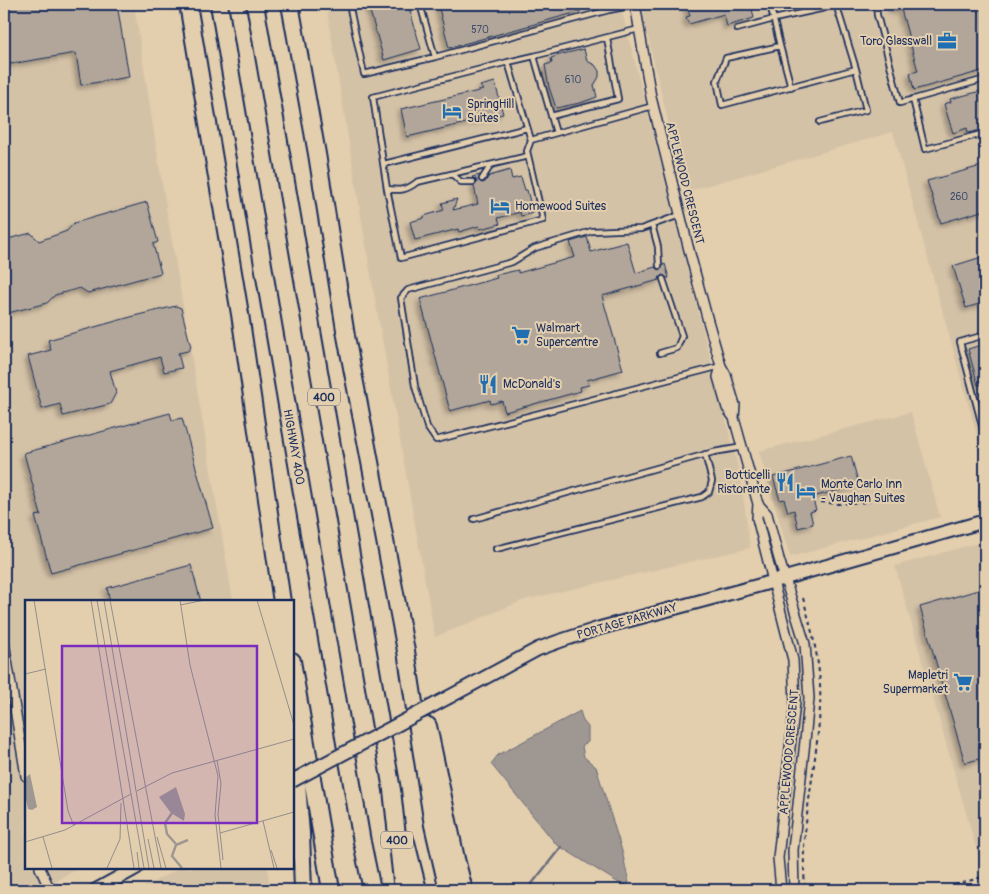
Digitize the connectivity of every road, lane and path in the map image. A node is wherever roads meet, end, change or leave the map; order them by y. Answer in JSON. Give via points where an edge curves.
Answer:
{"nodes":[{"id":1,"x":188,"y":4,"type":"edge"},
{"id":2,"x":219,"y":4,"type":"edge"},
{"id":3,"x":255,"y":4,"type":"edge"},
{"id":4,"x":290,"y":4,"type":"edge"},
{"id":5,"x":349,"y":4,"type":"edge"},
{"id":6,"x":420,"y":4,"type":"edge"},
{"id":7,"x":602,"y":4,"type":"edge"},
{"id":8,"x":635,"y":4,"type":"edge"},
{"id":9,"x":770,"y":4,"type":"edge"},
{"id":10,"x":830,"y":4,"type":"edge"},
{"id":11,"x":836,"y":4,"type":"edge"},
{"id":12,"x":876,"y":4,"type":"edge"},
{"id":13,"x":603,"y":11,"type":"junction"},
{"id":14,"x":774,"y":19,"type":"junction"},
{"id":15,"x":639,"y":29,"type":"junction"},
{"id":16,"x":737,"y":29,"type":"dead end"},
{"id":17,"x":607,"y":38,"type":"junction"},
{"id":18,"x":780,"y":46,"type":"junction"},
{"id":19,"x":534,"y":56,"type":"junction"},
{"id":20,"x":435,"y":57,"type":"junction"},
{"id":21,"x":508,"y":62,"type":"junction"},
{"id":22,"x":856,"y":69,"type":"junction"},
{"id":23,"x":985,"y":79,"type":"edge"},
{"id":24,"x":791,"y":86,"type":"junction"},
{"id":25,"x":913,"y":99,"type":"junction"},
{"id":26,"x":653,"y":106,"type":"junction"},
{"id":27,"x":551,"y":116,"type":"junction"},
{"id":28,"x":820,"y":122,"type":"dead end"},
{"id":29,"x":527,"y":128,"type":"junction"},
{"id":30,"x":556,"y":133,"type":"junction"},
{"id":31,"x":985,"y":133,"type":"edge"},
{"id":32,"x":531,"y":140,"type":"junction"},
{"id":33,"x":528,"y":156,"type":"junction"},
{"id":34,"x":384,"y":164,"type":"junction"},
{"id":35,"x":491,"y":165,"type":"junction"},
{"id":36,"x":452,"y":174,"type":"junction"},
{"id":37,"x":482,"y":179,"type":"dead end"},
{"id":38,"x":473,"y":182,"type":"dead end"},
{"id":39,"x":387,"y":189,"type":"junction"},
{"id":40,"x":680,"y":215,"type":"junction"},
{"id":41,"x":652,"y":225,"type":"junction"},
{"id":42,"x":659,"y":266,"type":"dead end"},
{"id":43,"x":663,"y":279,"type":"dead end"},
{"id":44,"x":985,"y":335,"type":"edge"},
{"id":45,"x":660,"y":353,"type":"dead end"},
{"id":46,"x":721,"y":366,"type":"junction"},
{"id":47,"x":985,"y":437,"type":"edge"},
{"id":48,"x":743,"y":447,"type":"junction"},
{"id":49,"x":706,"y":454,"type":"junction"},
{"id":50,"x":821,"y":502,"type":"dead end"},
{"id":51,"x":870,"y":502,"type":"dead end"},
{"id":52,"x":474,"y":519,"type":"dead end"},
{"id":53,"x":985,"y":521,"type":"edge"},
{"id":54,"x":496,"y":549,"type":"dead end"},
{"id":55,"x":779,"y":579,"type":"junction"},
{"id":56,"x":281,"y":599,"type":"edge"},
{"id":57,"x":4,"y":642,"type":"edge"},
{"id":58,"x":406,"y":651,"type":"junction"},
{"id":59,"x":294,"y":673,"type":"edge"},
{"id":60,"x":294,"y":750,"type":"edge"},
{"id":61,"x":25,"y":770,"type":"edge"},
{"id":62,"x":294,"y":780,"type":"edge"},
{"id":63,"x":392,"y":790,"type":"junction"},
{"id":64,"x":362,"y":842,"type":"junction"},
{"id":65,"x":40,"y":869,"type":"edge"},
{"id":66,"x":134,"y":869,"type":"edge"},
{"id":67,"x":985,"y":876,"type":"edge"},
{"id":68,"x":50,"y":890,"type":"edge"},
{"id":69,"x":96,"y":890,"type":"edge"},
{"id":70,"x":303,"y":890,"type":"edge"},
{"id":71,"x":331,"y":890,"type":"edge"},
{"id":72,"x":365,"y":890,"type":"edge"},
{"id":73,"x":372,"y":890,"type":"edge"},
{"id":74,"x":403,"y":890,"type":"edge"},
{"id":75,"x":418,"y":890,"type":"edge"},
{"id":76,"x":448,"y":890,"type":"edge"},
{"id":77,"x":464,"y":890,"type":"edge"},
{"id":78,"x":781,"y":890,"type":"edge"},
{"id":79,"x":794,"y":890,"type":"edge"},
{"id":80,"x":939,"y":890,"type":"edge"}],
"edges":[{"from":1,"to":56,"type":"highway","via":[[240,314]]},
{"from":2,"to":64,"type":"highway","name":"HIGHWAY 400","number":"400"},
{"from":3,"to":63,"type":"highway","number":"400"},
{"from":4,"to":58,"type":"highway","via":[[346,336]]},
{"from":5,"to":20,"type":"lane","via":[[364,74]]},
{"from":6,"to":20,"type":"lane"},
{"from":7,"to":13,"type":"lane"},
{"from":8,"to":13,"type":"lane"},
{"from":8,"to":15,"type":"street","name":"APPLEWOOD CRESCENT"},
{"from":9,"to":14,"type":"lane"},
{"from":10,"to":14,"type":"lane"},
{"from":11,"to":22,"type":"lane"},
{"from":12,"to":25,"type":"lane","via":[[900,103]]},
{"from":13,"to":20,"type":"lane"},
{"from":14,"to":16,"type":"lane"},
{"from":14,"to":18,"type":"lane"},
{"from":15,"to":17,"type":"lane"},
{"from":15,"to":26,"type":"street","name":"APPLEWOOD CRESCENT"},
{"from":17,"to":19,"type":"lane"},
{"from":17,"to":27,"type":"lane","via":[[618,99]]},
{"from":18,"to":24,"type":"lane"},
{"from":18,"to":24,"type":"lane","via":[[726,58],[717,81],[722,105]]},
{"from":19,"to":21,"type":"lane"},
{"from":19,"to":27,"type":"lane"},
{"from":21,"to":29,"type":"lane"},
{"from":21,"to":34,"type":"lane","via":[[373,97]]},
{"from":22,"to":24,"type":"lane"},
{"from":22,"to":28,"type":"lane","via":[[866,110]]},
{"from":23,"to":25,"type":"lane"},
{"from":25,"to":31,"type":"lane","via":[[925,149]]},
{"from":26,"to":30,"type":"lane"},
{"from":26,"to":40,"type":"street","name":"APPLEWOOD CRESCENT"},
{"from":27,"to":30,"type":"lane"},
{"from":29,"to":32,"type":"lane"},
{"from":29,"to":34,"type":"lane"},
{"from":30,"to":32,"type":"lane"},
{"from":32,"to":33,"type":"lane"},
{"from":33,"to":35,"type":"lane"},
{"from":33,"to":39,"type":"lane","via":[[543,220],[401,258]]},
{"from":34,"to":39,"type":"lane"},
{"from":35,"to":36,"type":"lane"},
{"from":35,"to":37,"type":"lane"},
{"from":36,"to":38,"type":"lane","via":[[461,182]]},
{"from":36,"to":39,"type":"lane","via":[[417,182],[410,188]]},
{"from":40,"to":41,"type":"lane"},
{"from":40,"to":46,"type":"street","name":"APPLEWOOD CRESCENT"},
{"from":41,"to":42,"type":"lane"},
{"from":41,"to":46,"type":"lane","via":[[641,229],[592,231],[535,248],[512,262],[408,290],[402,298],[415,386],[427,427],[436,440]]},
{"from":43,"to":45,"type":"lane","via":[[682,336],[677,348]]},
{"from":44,"to":47,"type":"lane","via":[[960,342]]},
{"from":46,"to":48,"type":"street","name":"APPLEWOOD CRESCENT","via":[[735,405],[734,418]]},
{"from":48,"to":49,"type":"lane"},
{"from":48,"to":55,"type":"street","name":"APPLEWOOD CRESCENT","via":[[758,504],[767,514]]},
{"from":49,"to":52,"type":"lane"},
{"from":49,"to":54,"type":"lane","via":[[712,481],[709,492],[702,497]]},
{"from":50,"to":51,"type":"path"},
{"from":53,"to":55,"type":"street","name":"PORTAGE PARKWAY"},
{"from":55,"to":62,"type":"street","name":"PORTAGE PARKWAY","bridge":true,"via":[[600,628],[538,649]]},
{"from":55,"to":78,"type":"street","name":"APPLEWOOD CRESCENT","via":[[793,660],[794,702],[778,858]]},
{"from":55,"to":79,"type":"street","name":"APPLEWOOD CRESCENT","via":[[805,644],[809,698],[793,850]]},
{"from":57,"to":61,"type":"street"},
{"from":58,"to":76,"type":"highway","via":[[433,825]]},
{"from":58,"to":77,"type":"highway","via":[[430,736]]},
{"from":59,"to":71,"type":"highway"},
{"from":60,"to":70,"type":"highway"},
{"from":63,"to":74,"type":"highway","number":"400"},
{"from":63,"to":75,"type":"highway"},
{"from":64,"to":72,"type":"highway"},
{"from":64,"to":73,"type":"highway","name":"HIGHWAY 400","number":"400"},
{"from":65,"to":68,"type":"street"},
{"from":66,"to":69,"type":"street"},
{"from":67,"to":80,"type":"path"}]}
